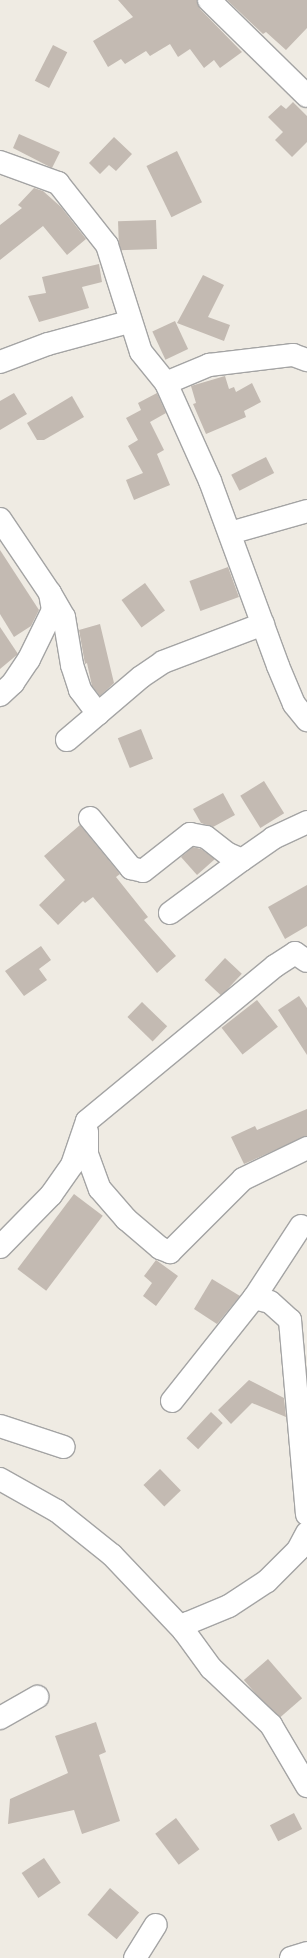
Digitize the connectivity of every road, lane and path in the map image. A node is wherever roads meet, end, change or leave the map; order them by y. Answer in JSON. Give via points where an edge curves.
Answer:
{"nodes":[{"id":1,"x":209,"y":0,"type":"edge"},
{"id":2,"x":307,"y":96,"type":"edge"},
{"id":3,"x":0,"y":162,"type":"edge"},
{"id":4,"x":129,"y":322,"type":"junction"},
{"id":5,"x":307,"y":360,"type":"edge"},
{"id":6,"x":0,"y":362,"type":"edge"},
{"id":7,"x":166,"y":383,"type":"junction"},
{"id":8,"x":306,"y":516,"type":"edge"},
{"id":9,"x":0,"y":519,"type":"edge"},
{"id":10,"x":230,"y":533,"type":"junction"},
{"id":11,"x":50,"y":593,"type":"junction"},
{"id":12,"x":263,"y":624,"type":"junction"},
{"id":13,"x":0,"y":695,"type":"edge"},
{"id":14,"x":98,"y":714,"type":"junction"},
{"id":15,"x":307,"y":720,"type":"edge"},
{"id":16,"x":67,"y":740,"type":"dead end"},
{"id":17,"x":90,"y":818,"type":"dead end"},
{"id":18,"x":307,"y":822,"type":"edge"},
{"id":19,"x":242,"y":860,"type":"junction"},
{"id":20,"x":170,"y":913,"type":"dead end"},
{"id":21,"x":307,"y":961,"type":"edge"},
{"id":22,"x":87,"y":1121,"type":"junction"},
{"id":23,"x":307,"y":1148,"type":"edge"},
{"id":24,"x":301,"y":1226,"type":"dead end"},
{"id":25,"x":0,"y":1247,"type":"edge"},
{"id":26,"x":254,"y":1298,"type":"junction"},
{"id":27,"x":172,"y":1401,"type":"dead end"},
{"id":28,"x":0,"y":1426,"type":"edge"},
{"id":29,"x":64,"y":1447,"type":"dead end"},
{"id":30,"x":0,"y":1479,"type":"edge"},
{"id":31,"x":307,"y":1514,"type":"edge"},
{"id":32,"x":307,"y":1534,"type":"edge"},
{"id":33,"x":184,"y":1632,"type":"junction"},
{"id":34,"x":37,"y":1697,"type":"dead end"},
{"id":35,"x":0,"y":1718,"type":"edge"},
{"id":36,"x":307,"y":1786,"type":"edge"},
{"id":37,"x":156,"y":1925,"type":"dead end"},
{"id":38,"x":307,"y":1953,"type":"edge"},
{"id":39,"x":135,"y":1958,"type":"edge"},
{"id":40,"x":291,"y":1958,"type":"edge"}],
"edges":[{"from":1,"to":2,"type":"street"},
{"from":3,"to":4,"type":"street","via":[[58,183],[107,245]]},
{"from":4,"to":6,"type":"street","via":[[48,344]]},
{"from":4,"to":7,"type":"street","via":[[141,352]]},
{"from":5,"to":7,"type":"street","via":[[293,355],[209,365]]},
{"from":7,"to":10,"type":"street"},
{"from":8,"to":10,"type":"street"},
{"from":9,"to":11,"type":"street"},
{"from":10,"to":12,"type":"street"},
{"from":11,"to":13,"type":"street","via":[[53,610],[29,659],[13,683]]},
{"from":11,"to":14,"type":"street","via":[[64,617],[72,665],[80,690]]},
{"from":12,"to":14,"type":"street","via":[[163,662]]},
{"from":12,"to":15,"type":"street","via":[[294,704]]},
{"from":14,"to":16,"type":"street"},
{"from":17,"to":19,"type":"street","via":[[131,868],[143,871],[196,833]]},
{"from":18,"to":19,"type":"street","via":[[273,838]]},
{"from":19,"to":20,"type":"street"},
{"from":21,"to":22,"type":"street","via":[[295,953],[275,966]]},
{"from":22,"to":23,"type":"street","via":[[87,1154],[100,1189],[126,1220],[160,1248],[170,1252],[243,1179]]},
{"from":22,"to":25,"type":"street","via":[[72,1165],[51,1195]]},
{"from":24,"to":26,"type":"street"},
{"from":26,"to":27,"type":"street"},
{"from":26,"to":31,"type":"street","via":[[270,1302],[290,1320]]},
{"from":28,"to":29,"type":"street"},
{"from":30,"to":33,"type":"street","via":[[57,1511],[112,1555]]},
{"from":32,"to":33,"type":"street","via":[[298,1550],[267,1581],[229,1606],[188,1623]]},
{"from":33,"to":36,"type":"street","via":[[211,1668],[271,1725]]},
{"from":34,"to":35,"type":"street","via":[[22,1708]]},
{"from":37,"to":39,"type":"street"},
{"from":38,"to":40,"type":"street"}]}
